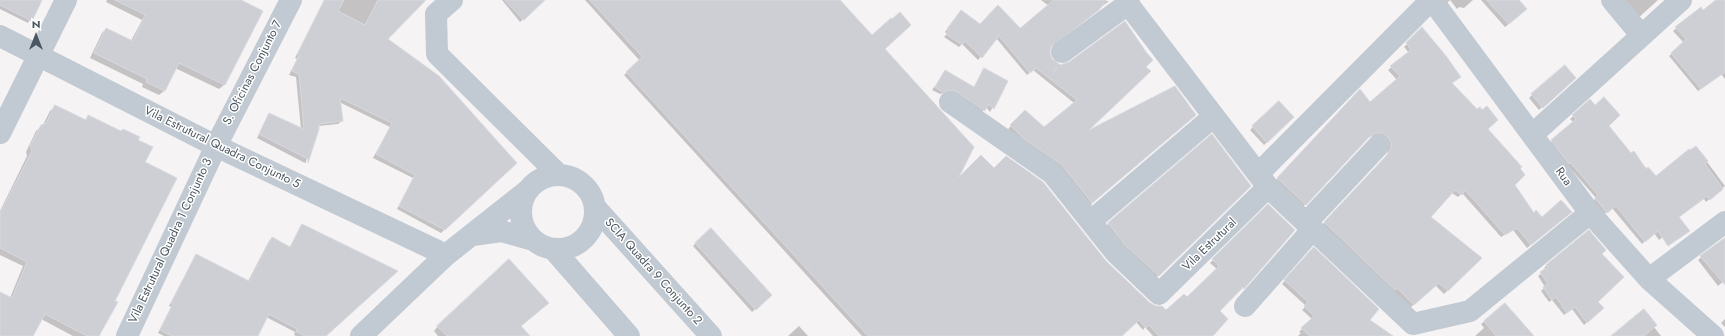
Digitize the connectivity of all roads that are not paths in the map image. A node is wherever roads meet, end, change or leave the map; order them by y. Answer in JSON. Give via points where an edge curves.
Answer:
{"nodes":[{"id":1,"x":66,"y":0,"type":"edge"},
{"id":2,"x":291,"y":0,"type":"edge"},
{"id":3,"x":452,"y":0,"type":"edge"},
{"id":4,"x":1432,"y":0,"type":"edge"},
{"id":5,"x":1612,"y":0,"type":"edge"},
{"id":6,"x":1681,"y":0,"type":"edge"},
{"id":7,"x":1127,"y":1,"type":"edge"},
{"id":8,"x":1641,"y":35,"type":"junction"},
{"id":9,"x":0,"y":36,"type":"edge"},
{"id":10,"x":1062,"y":52,"type":"dead end"},
{"id":11,"x":37,"y":56,"type":"junction"},
{"id":12,"x":950,"y":102,"type":"dead end"},
{"id":13,"x":1213,"y":117,"type":"junction"},
{"id":14,"x":0,"y":133,"type":"edge"},
{"id":15,"x":1532,"y":135,"type":"junction"},
{"id":16,"x":216,"y":146,"type":"junction"},
{"id":17,"x":1379,"y":146,"type":"dead end"},
{"id":18,"x":559,"y":175,"type":"junction"},
{"id":19,"x":1263,"y":180,"type":"junction"},
{"id":20,"x":527,"y":191,"type":"junction"},
{"id":21,"x":595,"y":207,"type":"junction"},
{"id":22,"x":1590,"y":213,"type":"junction"},
{"id":23,"x":1091,"y":221,"type":"junction"},
{"id":24,"x":1725,"y":222,"type":"edge"},
{"id":25,"x":1309,"y":226,"type":"junction"},
{"id":26,"x":471,"y":235,"type":"junction"},
{"id":27,"x":533,"y":240,"type":"junction"},
{"id":28,"x":554,"y":250,"type":"junction"},
{"id":29,"x":446,"y":255,"type":"junction"},
{"id":30,"x":1649,"y":279,"type":"junction"},
{"id":31,"x":1245,"y":306,"type":"dead end"},
{"id":32,"x":127,"y":336,"type":"edge"},
{"id":33,"x":361,"y":336,"type":"edge"},
{"id":34,"x":629,"y":336,"type":"edge"},
{"id":35,"x":711,"y":336,"type":"edge"},
{"id":36,"x":1713,"y":336,"type":"edge"}],
"edges":[{"from":1,"to":11,"type":"street"},
{"from":2,"to":16,"type":"street","name":"S. Oficinas Conjunto 7"},
{"from":3,"to":18,"type":"street","via":[[436,14],[436,54]]},
{"from":4,"to":15,"type":"street","name":"Rua"},
{"from":4,"to":19,"type":"street"},
{"from":5,"to":8,"type":"street"},
{"from":6,"to":8,"type":"street"},
{"from":7,"to":10,"type":"street"},
{"from":7,"to":13,"type":"street"},
{"from":8,"to":15,"type":"street"},
{"from":9,"to":11,"type":"street","name":"Vila Estrutural Quadra Conjunto 5"},
{"from":11,"to":14,"type":"street"},
{"from":11,"to":16,"type":"street","name":"Vila Estrutural Quadra Conjunto 5"},
{"from":12,"to":23,"type":"street","name":"Vila Estrutural","via":[[1052,173]]},
{"from":13,"to":19,"type":"street"},
{"from":13,"to":23,"type":"street"},
{"from":15,"to":22,"type":"street","name":"Rua"},
{"from":16,"to":29,"type":"street","name":"Vila Estrutural Quadra Conjunto 5"},
{"from":16,"to":32,"type":"street","name":"Vila Estrutural Quadra 1 Conjunto 3"},
{"from":17,"to":25,"type":"street"},
{"from":18,"to":20,"type":"street","via":[[541,179]]},
{"from":18,"to":21,"type":"street","via":[[572,178],[583,185],[591,195]]},
{"from":19,"to":23,"type":"street","name":"Vila Estrutural","via":[[1159,294],[1115,252]]},
{"from":19,"to":25,"type":"street"},
{"from":20,"to":26,"type":"street"},
{"from":20,"to":27,"type":"street","via":[[521,203],[520,217],[524,230]]},
{"from":21,"to":28,"type":"street","via":[[593,224],[585,238],[571,247]]},
{"from":21,"to":35,"type":"street","name":"SCIA Quadra 9 Conjunto 2"},
{"from":22,"to":25,"type":"street","via":[[1470,311],[1413,324]]},
{"from":22,"to":30,"type":"street","name":"Rua"},
{"from":24,"to":30,"type":"street"},
{"from":25,"to":31,"type":"street"},
{"from":26,"to":27,"type":"street","via":[[501,231]]},
{"from":26,"to":29,"type":"street"},
{"from":27,"to":28,"type":"street","via":[[543,247]]},
{"from":28,"to":34,"type":"street"},
{"from":29,"to":33,"type":"street"},
{"from":30,"to":36,"type":"street","name":"Rua"}]}
